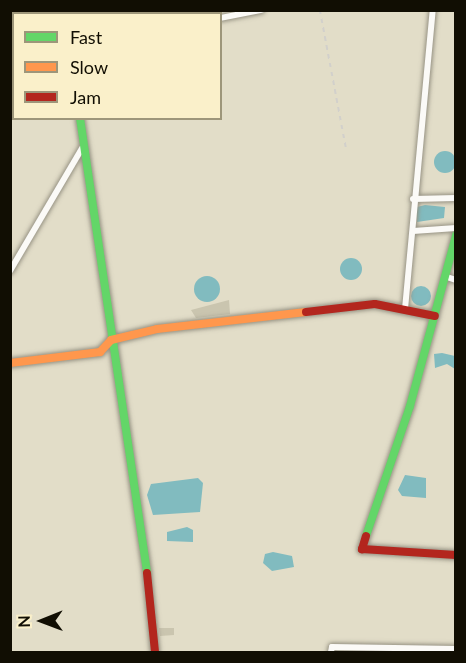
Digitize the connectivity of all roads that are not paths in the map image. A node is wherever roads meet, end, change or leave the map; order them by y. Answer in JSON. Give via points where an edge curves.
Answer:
{"nodes":[{"id":1,"x":261,"y":10,"type":"edge"},
{"id":2,"x":433,"y":10,"type":"edge"},
{"id":3,"x":222,"y":18,"type":"edge"},
{"id":4,"x":80,"y":120,"type":"edge"},
{"id":5,"x":84,"y":145,"type":"junction"},
{"id":6,"x":456,"y":198,"type":"edge"},
{"id":7,"x":413,"y":199,"type":"junction"},
{"id":8,"x":456,"y":228,"type":"edge"},
{"id":9,"x":413,"y":231,"type":"junction"},
{"id":10,"x":456,"y":235,"type":"edge"},
{"id":11,"x":10,"y":271,"type":"edge"},
{"id":12,"x":451,"y":278,"type":"edge"},
{"id":13,"x":405,"y":309,"type":"junction"},
{"id":14,"x":435,"y":316,"type":"junction"},
{"id":15,"x":111,"y":340,"type":"junction"},
{"id":16,"x":10,"y":363,"type":"edge"},
{"id":17,"x":456,"y":555,"type":"edge"},
{"id":18,"x":456,"y":649,"type":"edge"},
{"id":19,"x":436,"y":650,"type":"edge"},
{"id":20,"x":155,"y":652,"type":"edge"},
{"id":21,"x":331,"y":652,"type":"edge"}],
"edges":[{"from":1,"to":3,"type":"street"},
{"from":2,"to":7,"type":"street"},
{"from":4,"to":5,"type":"street"},
{"from":5,"to":11,"type":"street"},
{"from":5,"to":15,"type":"street"},
{"from":6,"to":7,"type":"street"},
{"from":7,"to":9,"type":"street"},
{"from":8,"to":9,"type":"street"},
{"from":9,"to":13,"type":"street"},
{"from":10,"to":12,"type":"street"},
{"from":12,"to":14,"type":"street"},
{"from":13,"to":14,"type":"street"},
{"from":13,"to":15,"type":"street","via":[[375,304],[157,329]]},
{"from":14,"to":17,"type":"street","via":[[362,549]]},
{"from":15,"to":16,"type":"street","via":[[100,352]]},
{"from":15,"to":20,"type":"street","via":[[143,534]]},
{"from":18,"to":19,"type":"street"},
{"from":19,"to":21,"type":"street","via":[[332,647]]}]}
